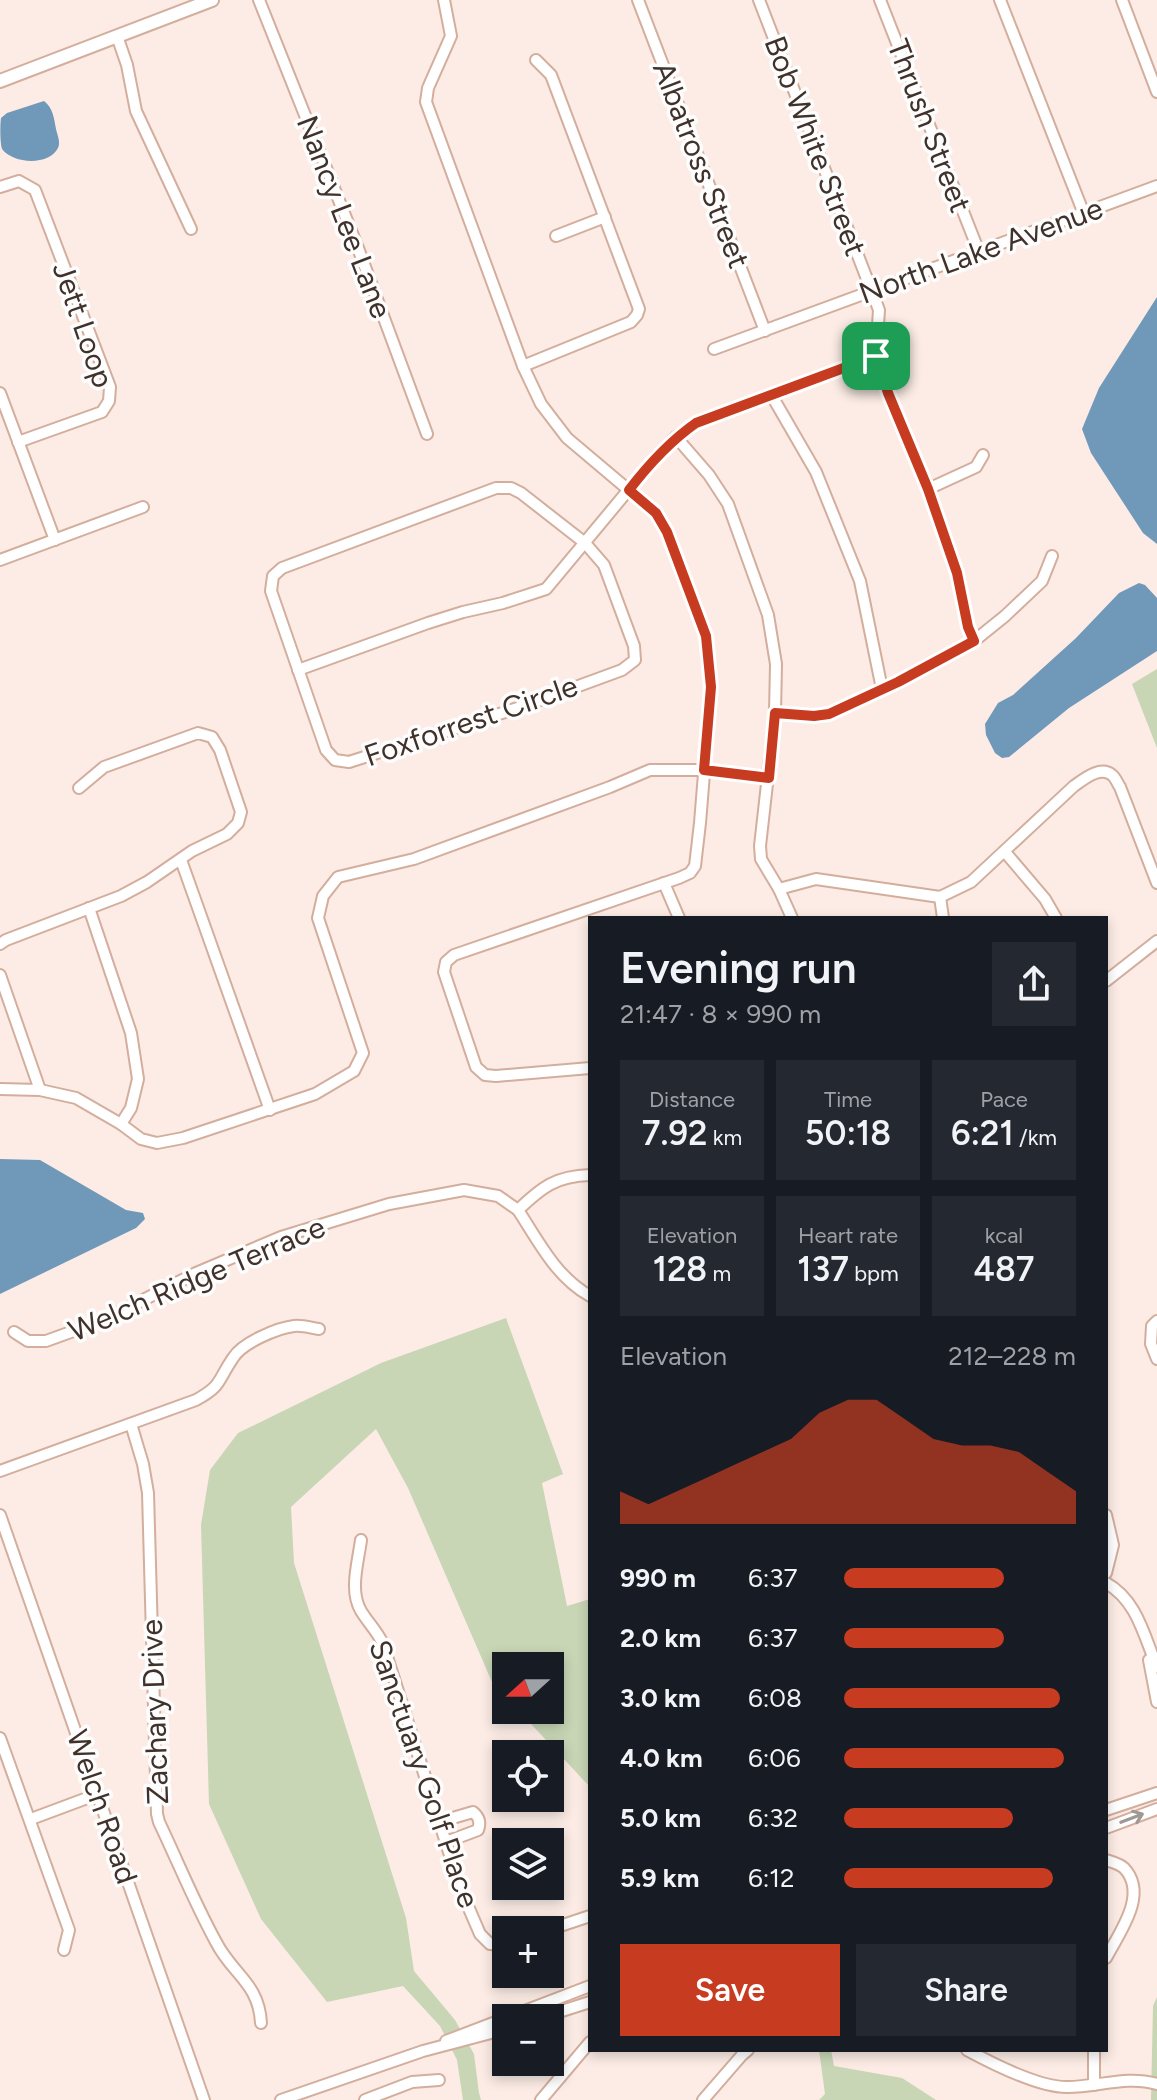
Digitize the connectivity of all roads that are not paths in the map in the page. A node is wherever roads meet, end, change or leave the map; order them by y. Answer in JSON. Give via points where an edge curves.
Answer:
{"nodes":[{"id":1,"x":212,"y":0,"type":"edge"},
{"id":2,"x":259,"y":0,"type":"edge"},
{"id":3,"x":444,"y":0,"type":"edge"},
{"id":4,"x":638,"y":0,"type":"edge"},
{"id":5,"x":759,"y":0,"type":"edge"},
{"id":6,"x":880,"y":0,"type":"edge"},
{"id":7,"x":1000,"y":0,"type":"edge"},
{"id":8,"x":1122,"y":0,"type":"edge"},
{"id":9,"x":117,"y":36,"type":"junction"},
{"id":10,"x":536,"y":60,"type":"dead end"},
{"id":11,"x":0,"y":81,"type":"edge"},
{"id":12,"x":1157,"y":92,"type":"edge"},
{"id":13,"x":1157,"y":186,"type":"edge"},
{"id":14,"x":0,"y":187,"type":"edge"},
{"id":15,"x":1084,"y":214,"type":"junction"},
{"id":16,"x":605,"y":217,"type":"junction"},
{"id":17,"x":191,"y":229,"type":"dead end"},
{"id":18,"x":556,"y":236,"type":"dead end"},
{"id":19,"x":979,"y":252,"type":"junction"},
{"id":20,"x":871,"y":291,"type":"junction"},
{"id":21,"x":765,"y":331,"type":"junction"},
{"id":22,"x":714,"y":349,"type":"dead end"},
{"id":23,"x":876,"y":356,"type":"junction"},
{"id":24,"x":523,"y":366,"type":"junction"},
{"id":25,"x":0,"y":393,"type":"edge"},
{"id":26,"x":772,"y":396,"type":"junction"},
{"id":27,"x":427,"y":434,"type":"dead end"},
{"id":28,"x":676,"y":437,"type":"junction"},
{"id":29,"x":18,"y":442,"type":"junction"},
{"id":30,"x":983,"y":455,"type":"dead end"},
{"id":31,"x":928,"y":489,"type":"junction"},
{"id":32,"x":629,"y":490,"type":"junction"},
{"id":33,"x":143,"y":507,"type":"dead end"},
{"id":34,"x":55,"y":540,"type":"junction"},
{"id":35,"x":585,"y":543,"type":"junction"},
{"id":36,"x":1052,"y":556,"type":"dead end"},
{"id":37,"x":0,"y":560,"type":"edge"},
{"id":38,"x":974,"y":641,"type":"junction"},
{"id":39,"x":298,"y":670,"type":"junction"},
{"id":40,"x":882,"y":689,"type":"junction"},
{"id":41,"x":775,"y":713,"type":"junction"},
{"id":42,"x":704,"y":770,"type":"junction"},
{"id":43,"x":769,"y":778,"type":"junction"},
{"id":44,"x":79,"y":788,"type":"dead end"},
{"id":45,"x":1005,"y":852,"type":"junction"},
{"id":46,"x":181,"y":860,"type":"junction"},
{"id":47,"x":664,"y":883,"type":"junction"},
{"id":48,"x":1157,"y":883,"type":"edge"},
{"id":49,"x":779,"y":889,"type":"junction"},
{"id":50,"x":940,"y":897,"type":"junction"},
{"id":51,"x":89,"y":908,"type":"junction"},
{"id":52,"x":678,"y":916,"type":"edge"},
{"id":53,"x":791,"y":916,"type":"edge"},
{"id":54,"x":943,"y":916,"type":"edge"},
{"id":55,"x":1055,"y":916,"type":"edge"},
{"id":56,"x":1157,"y":941,"type":"edge"},
{"id":57,"x":0,"y":944,"type":"edge"},
{"id":58,"x":0,"y":975,"type":"edge"},
{"id":59,"x":1108,"y":979,"type":"edge"},
{"id":60,"x":588,"y":1068,"type":"edge"},
{"id":61,"x":0,"y":1089,"type":"edge"},
{"id":62,"x":40,"y":1090,"type":"junction"},
{"id":63,"x":270,"y":1110,"type":"junction"},
{"id":64,"x":121,"y":1124,"type":"junction"},
{"id":65,"x":588,"y":1175,"type":"edge"},
{"id":66,"x":518,"y":1210,"type":"junction"},
{"id":67,"x":588,"y":1295,"type":"edge"},
{"id":68,"x":1157,"y":1321,"type":"edge"},
{"id":69,"x":319,"y":1329,"type":"dead end"},
{"id":70,"x":14,"y":1332,"type":"dead end"},
{"id":71,"x":1157,"y":1359,"type":"edge"},
{"id":72,"x":131,"y":1424,"type":"junction"},
{"id":73,"x":0,"y":1471,"type":"edge"},
{"id":74,"x":0,"y":1515,"type":"edge"},
{"id":75,"x":1108,"y":1524,"type":"edge"},
{"id":76,"x":361,"y":1540,"type":"dead end"},
{"id":77,"x":1108,"y":1565,"type":"edge"},
{"id":78,"x":1108,"y":1584,"type":"edge"},
{"id":79,"x":1145,"y":1638,"type":"junction"},
{"id":80,"x":1157,"y":1667,"type":"edge"},
{"id":81,"x":1157,"y":1702,"type":"edge"},
{"id":82,"x":0,"y":1738,"type":"edge"},
{"id":83,"x":1157,"y":1793,"type":"edge"},
{"id":84,"x":98,"y":1794,"type":"junction"},
{"id":85,"x":1108,"y":1809,"type":"edge"},
{"id":86,"x":1157,"y":1809,"type":"edge"},
{"id":87,"x":31,"y":1819,"type":"junction"},
{"id":88,"x":439,"y":1822,"type":"junction"},
{"id":89,"x":1108,"y":1827,"type":"edge"},
{"id":90,"x":446,"y":1842,"type":"junction"},
{"id":91,"x":1108,"y":1861,"type":"edge"},
{"id":92,"x":588,"y":1917,"type":"edge"},
{"id":93,"x":564,"y":1925,"type":"edge"},
{"id":94,"x":492,"y":1944,"type":"edge"},
{"id":95,"x":64,"y":1950,"type":"dead end"},
{"id":96,"x":1108,"y":1954,"type":"edge"},
{"id":97,"x":588,"y":1987,"type":"edge"},
{"id":98,"x":588,"y":2003,"type":"edge"},
{"id":99,"x":564,"y":2010,"type":"edge"},
{"id":100,"x":261,"y":2023,"type":"dead end"},
{"id":101,"x":492,"y":2033,"type":"edge"},
{"id":102,"x":588,"y":2044,"type":"edge"},
{"id":103,"x":423,"y":2051,"type":"junction"},
{"id":104,"x":742,"y":2052,"type":"edge"},
{"id":105,"x":971,"y":2052,"type":"edge"},
{"id":106,"x":1094,"y":2052,"type":"edge"},
{"id":107,"x":439,"y":2080,"type":"dead end"},
{"id":108,"x":1157,"y":2084,"type":"edge"},
{"id":109,"x":1094,"y":2085,"type":"junction"},
{"id":110,"x":204,"y":2100,"type":"edge"},
{"id":111,"x":281,"y":2100,"type":"edge"},
{"id":112,"x":365,"y":2100,"type":"edge"},
{"id":113,"x":541,"y":2100,"type":"edge"},
{"id":114,"x":703,"y":2100,"type":"edge"}],
"edges":[{"from":1,"to":9,"type":"main road"},
{"from":2,"to":27,"type":"street","name":"Nancy Lee Lane"},
{"from":3,"to":24,"type":"street","via":[[451,36],[426,102]]},
{"from":4,"to":21,"type":"street","name":"Albatross Street"},
{"from":5,"to":20,"type":"street","name":"Bob White Street"},
{"from":6,"to":19,"type":"street","name":"Thrush Street"},
{"from":7,"to":15,"type":"street"},
{"from":8,"to":12,"type":"street"},
{"from":9,"to":11,"type":"main road"},
{"from":9,"to":17,"type":"street","via":[[136,111]]},
{"from":10,"to":16,"type":"street","via":[[551,75]]},
{"from":13,"to":15,"type":"street","name":"North Lake Avenue"},
{"from":14,"to":29,"type":"street","name":"Jett Loop","via":[[19,181],[35,190],[110,387],[102,412]]},
{"from":15,"to":19,"type":"street","name":"North Lake Avenue"},
{"from":16,"to":18,"type":"street"},
{"from":16,"to":24,"type":"street","via":[[637,315]]},
{"from":19,"to":20,"type":"street","name":"North Lake Avenue"},
{"from":20,"to":21,"type":"street","name":"North Lake Avenue"},
{"from":20,"to":23,"type":"street","name":"Bob White Street","via":[[879,310]]},
{"from":21,"to":22,"type":"street","name":"North Lake Avenue"},
{"from":23,"to":26,"type":"street"},
{"from":23,"to":31,"type":"street"},
{"from":24,"to":32,"type":"street","via":[[541,404],[567,438]]},
{"from":25,"to":29,"type":"street"},
{"from":26,"to":28,"type":"street","via":[[696,423]]},
{"from":26,"to":40,"type":"street","via":[[816,472],[860,581]]},
{"from":28,"to":32,"type":"street"},
{"from":28,"to":41,"type":"street","via":[[728,504],[745,549],[768,615],[776,664]]},
{"from":29,"to":34,"type":"street"},
{"from":30,"to":31,"type":"street","via":[[976,467]]},
{"from":31,"to":38,"type":"street"},
{"from":32,"to":35,"type":"street"},
{"from":32,"to":42,"type":"street","via":[[656,513],[667,532],[706,636],[711,687]]},
{"from":33,"to":34,"type":"street"},
{"from":34,"to":37,"type":"street"},
{"from":35,"to":39,"type":"street","via":[[546,589],[428,623]]},
{"from":35,"to":39,"type":"street","name":"Foxforrest Circle","via":[[521,493],[496,488],[282,568],[273,576],[271,591]]},
{"from":35,"to":39,"type":"street","name":"Foxforrest Circle","via":[[604,565],[634,646],[635,660],[622,670],[349,762],[335,760],[326,750]]},
{"from":36,"to":38,"type":"street","via":[[1042,581]]},
{"from":38,"to":40,"type":"street"},
{"from":40,"to":41,"type":"street","via":[[829,714]]},
{"from":41,"to":43,"type":"street"},
{"from":42,"to":43,"type":"street"},
{"from":42,"to":47,"type":"street","via":[[695,866]]},
{"from":42,"to":63,"type":"street","via":[[650,770],[414,859],[338,877],[323,896],[318,918],[363,1053],[354,1071],[315,1094]]},
{"from":43,"to":49,"type":"street","via":[[761,859]]},
{"from":44,"to":46,"type":"street","via":[[104,767],[198,733],[212,737],[241,812],[227,834]]},
{"from":45,"to":48,"type":"street","via":[[1074,786],[1103,771],[1120,787]]},
{"from":45,"to":50,"type":"street","via":[[971,882]]},
{"from":45,"to":55,"type":"street"},
{"from":46,"to":51,"type":"street","via":[[121,896]]},
{"from":46,"to":63,"type":"street"},
{"from":47,"to":52,"type":"street"},
{"from":47,"to":60,"type":"street","via":[[446,962],[444,972],[476,1067],[485,1075]]},
{"from":49,"to":50,"type":"street","via":[[816,879]]},
{"from":49,"to":53,"type":"street"},
{"from":50,"to":54,"type":"street"},
{"from":51,"to":57,"type":"street"},
{"from":51,"to":64,"type":"street","via":[[131,1033],[138,1079]]},
{"from":56,"to":59,"type":"street"},
{"from":58,"to":62,"type":"street"},
{"from":61,"to":62,"type":"street"},
{"from":62,"to":64,"type":"street","via":[[76,1098]]},
{"from":63,"to":64,"type":"street","via":[[157,1143]]},
{"from":65,"to":66,"type":"street","via":[[558,1179]]},
{"from":66,"to":67,"type":"street","via":[[552,1264]]},
{"from":66,"to":70,"type":"street","name":"Welch Ridge Terrace","via":[[498,1196],[464,1190],[389,1204],[281,1237],[104,1320],[46,1341],[28,1341]]},
{"from":68,"to":71,"type":"street","via":[[1151,1344]]},
{"from":69,"to":72,"type":"street","via":[[295,1325],[254,1340],[232,1358],[212,1391]]},
{"from":72,"to":73,"type":"street"},
{"from":72,"to":100,"type":"street","name":"Zachary Drive","via":[[148,1493],[157,1814],[217,1945],[256,1996]]},
{"from":74,"to":84,"type":"street","name":"Welch Road"},
{"from":75,"to":77,"type":"street","via":[[1113,1545]]},
{"from":76,"to":88,"type":"street","name":"Sanctuary Golf Place","via":[[357,1603],[383,1644]]},
{"from":78,"to":79,"type":"street","via":[[1135,1612]]},
{"from":79,"to":80,"type":"street"},
{"from":79,"to":81,"type":"street"},
{"from":82,"to":87,"type":"street"},
{"from":83,"to":85,"type":"street"},
{"from":84,"to":87,"type":"street"},
{"from":84,"to":110,"type":"street","name":"Welch Road"},
{"from":89,"to":86,"type":"street","one_way":true},
{"from":87,"to":95,"type":"street","via":[[69,1930]]},
{"from":88,"to":90,"type":"street","name":"Sanctuary Golf Place"},
{"from":88,"to":90,"type":"street","via":[[473,1812],[478,1816],[478,1830]]},
{"from":90,"to":94,"type":"street","name":"Sanctuary Golf Place","via":[[480,1934]]},
{"from":91,"to":96,"type":"street","via":[[1123,1866],[1133,1884],[1133,1904]]},
{"from":92,"to":93,"type":"street"},
{"from":97,"to":103,"type":"street"},
{"from":98,"to":99,"type":"street"},
{"from":101,"to":103,"type":"street"},
{"from":102,"to":113,"type":"street"},
{"from":103,"to":111,"type":"street"},
{"from":104,"to":114,"type":"street"},
{"from":105,"to":109,"type":"street","via":[[1042,2084]]},
{"from":106,"to":109,"type":"street"},
{"from":107,"to":112,"type":"street","via":[[412,2082]]},
{"from":108,"to":109,"type":"street","via":[[1118,2080]]}]}
